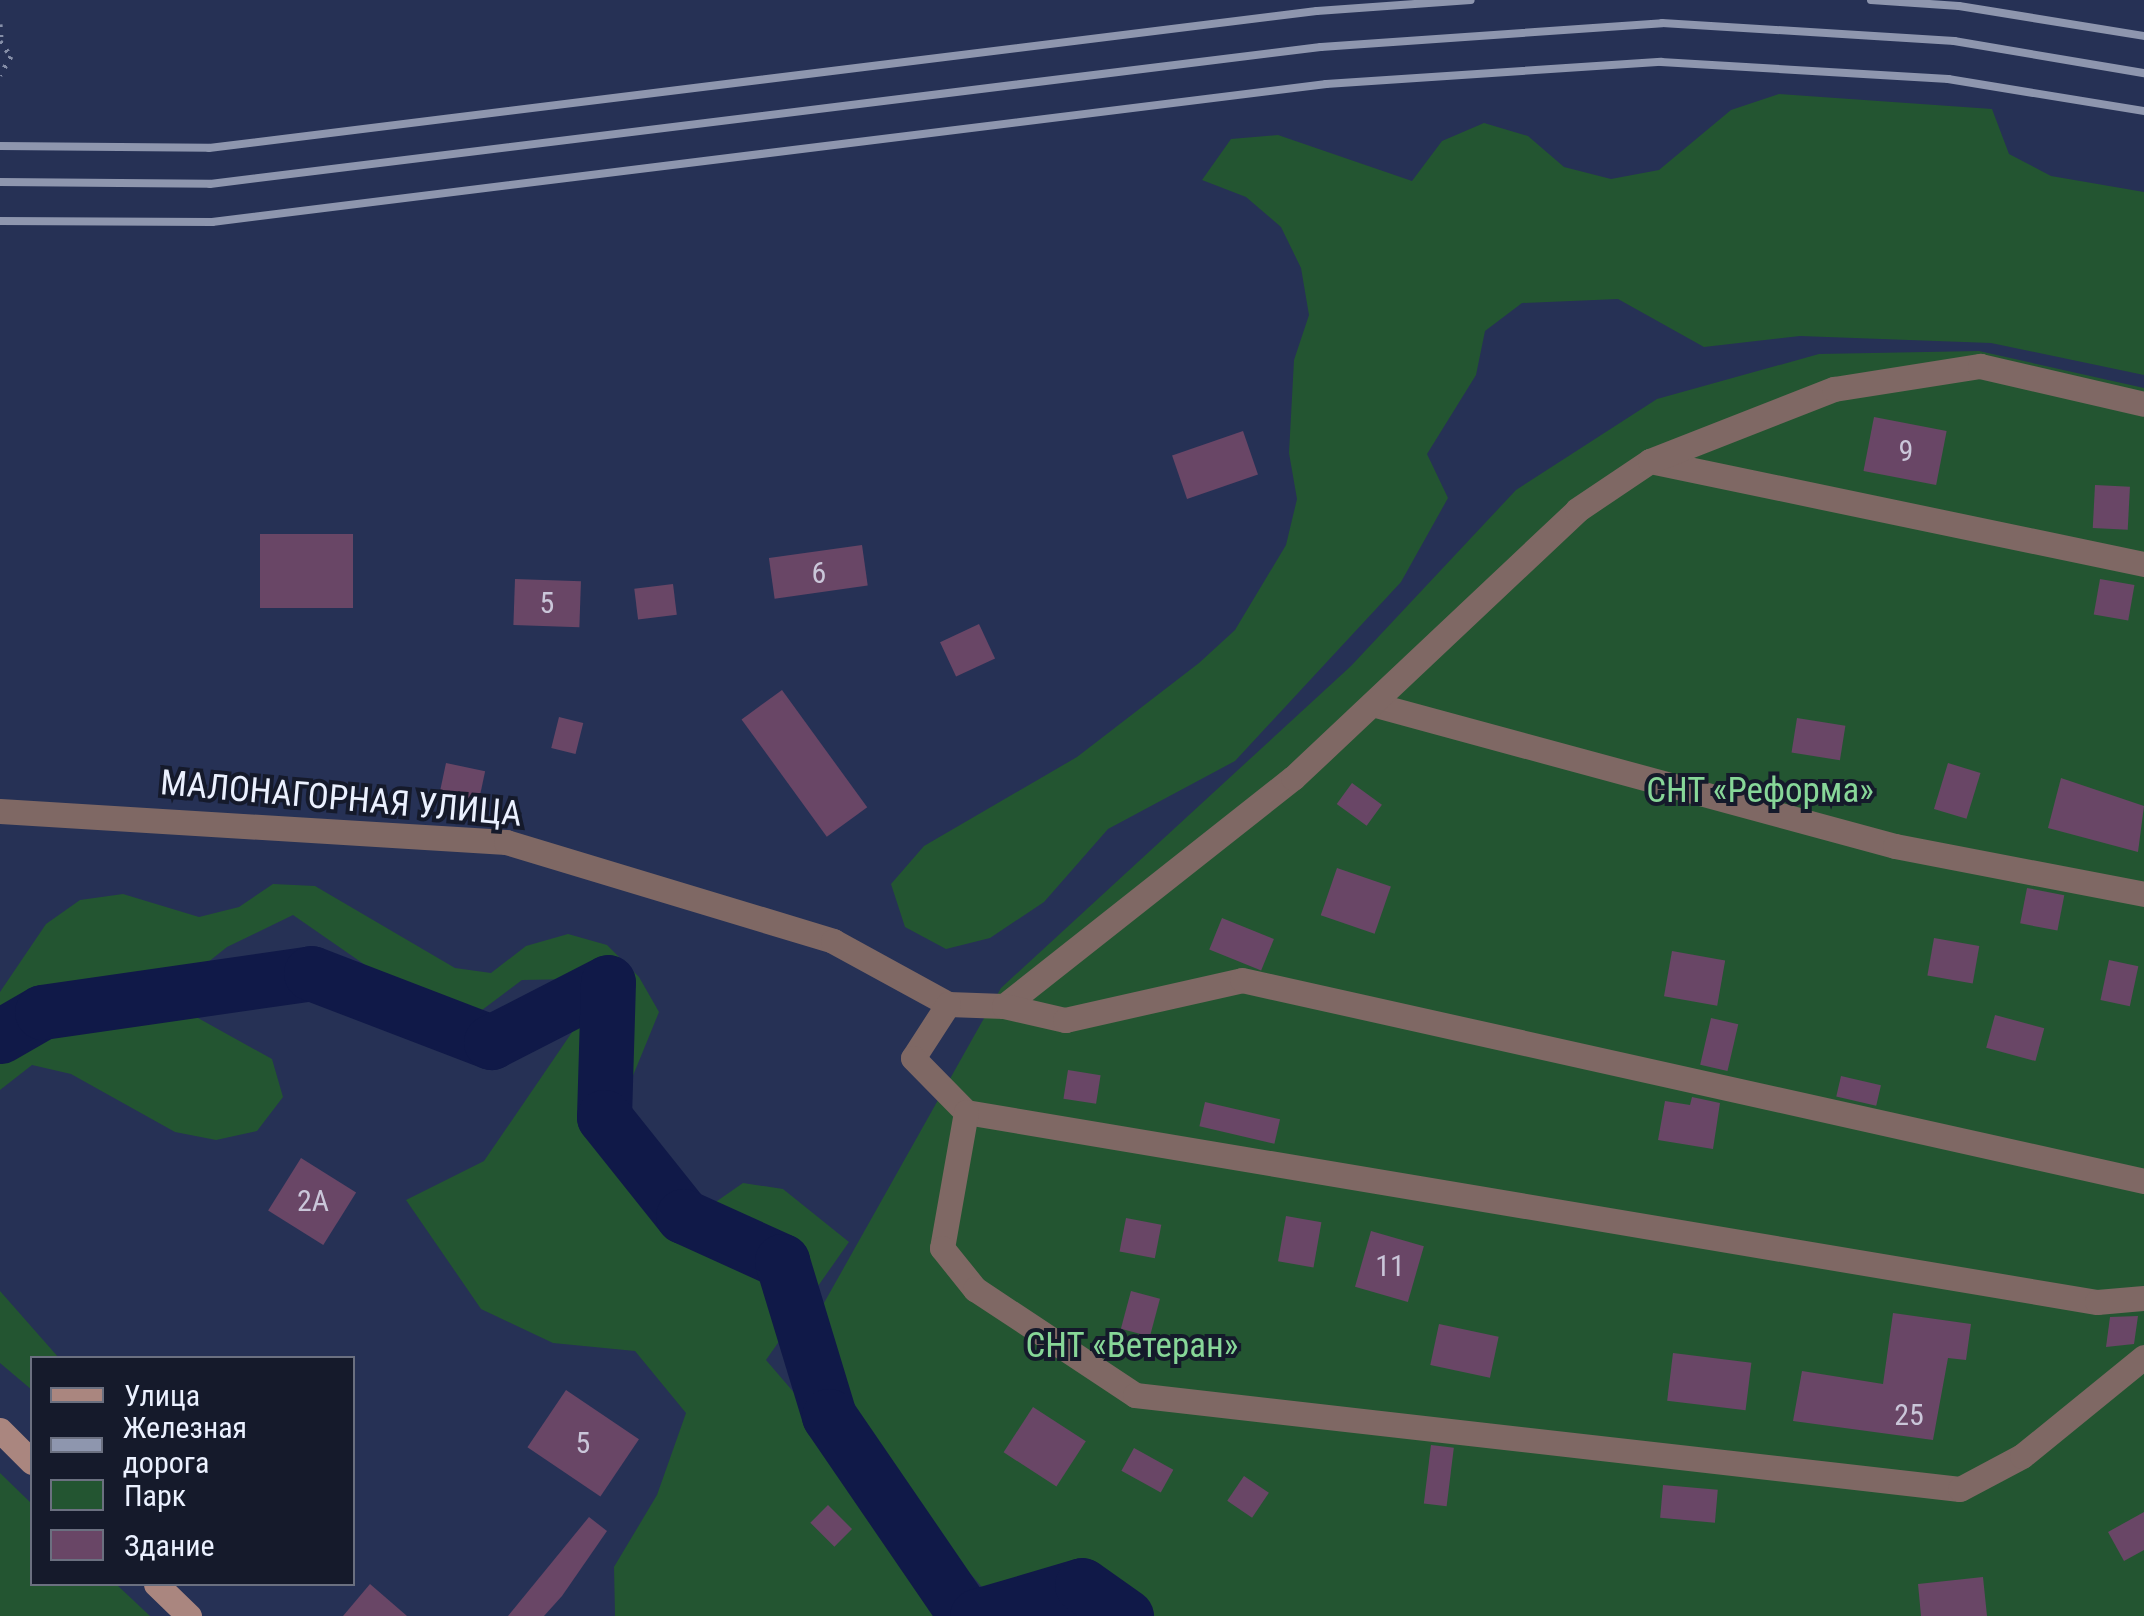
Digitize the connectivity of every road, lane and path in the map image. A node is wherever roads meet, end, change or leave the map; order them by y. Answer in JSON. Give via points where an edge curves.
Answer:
{"nodes":[{"id":1,"x":0,"y":24,"type":"edge"},
{"id":2,"x":0,"y":41,"type":"edge"},
{"id":3,"x":0,"y":75,"type":"edge"},
{"id":4,"x":2144,"y":404,"type":"edge"},
{"id":5,"x":1650,"y":461,"type":"junction"},
{"id":6,"x":2144,"y":564,"type":"edge"},
{"id":7,"x":1372,"y":704,"type":"junction"},
{"id":8,"x":0,"y":811,"type":"edge"},
{"id":9,"x":2144,"y":894,"type":"edge"},
{"id":10,"x":948,"y":1004,"type":"junction"},
{"id":11,"x":1004,"y":1006,"type":"junction"},
{"id":12,"x":966,"y":1112,"type":"junction"},
{"id":13,"x":2144,"y":1181,"type":"edge"},
{"id":14,"x":2144,"y":1298,"type":"edge"},
{"id":15,"x":2144,"y":1356,"type":"edge"},
{"id":16,"x":0,"y":1430,"type":"edge"},
{"id":17,"x":30,"y":1460,"type":"edge"},
{"id":18,"x":158,"y":1586,"type":"edge"},
{"id":19,"x":189,"y":1616,"type":"edge"}],
"edges":[{"from":1,"to":2,"type":"path"},
{"from":2,"to":3,"type":"path","via":[[11,56]]},
{"from":4,"to":5,"type":"street","via":[[1980,366],[1834,390]]},
{"from":5,"to":6,"type":"street"},
{"from":5,"to":7,"type":"street","via":[[1577,510]]},
{"from":7,"to":9,"type":"street","via":[[1896,846]]},
{"from":7,"to":11,"type":"street","via":[[1293,778]]},
{"from":8,"to":10,"type":"street","name":"МАЛОНАГОРНАЯ УЛИЦА","via":[[506,842],[833,942]]},
{"from":10,"to":11,"type":"street"},
{"from":10,"to":12,"type":"street","via":[[913,1058]]},
{"from":11,"to":13,"type":"street","via":[[1065,1020],[1242,980]]},
{"from":12,"to":14,"type":"street","via":[[2097,1302]]},
{"from":12,"to":15,"type":"street","via":[[942,1248],[975,1290],[1135,1396],[1960,1489],[2022,1456]]},
{"from":16,"to":17,"type":"main road"},
{"from":18,"to":19,"type":"main road"}]}
